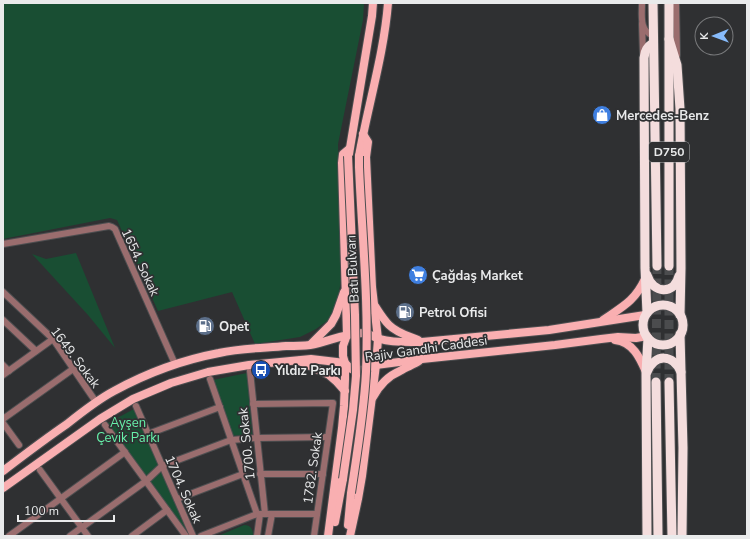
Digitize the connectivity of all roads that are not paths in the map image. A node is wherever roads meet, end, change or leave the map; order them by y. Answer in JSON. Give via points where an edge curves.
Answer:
{"nodes":[{"id":1,"x":373,"y":3,"type":"edge"},
{"id":2,"x":388,"y":3,"type":"edge"},
{"id":3,"x":642,"y":3,"type":"edge"},
{"id":4,"x":653,"y":3,"type":"edge"},
{"id":5,"x":669,"y":3,"type":"edge"},
{"id":6,"x":676,"y":3,"type":"edge"},
{"id":7,"x":642,"y":24,"type":"junction"},
{"id":8,"x":669,"y":39,"type":"junction"},
{"id":9,"x":653,"y":40,"type":"junction"},
{"id":10,"x":677,"y":65,"type":"junction"},
{"id":11,"x":644,"y":67,"type":"junction"},
{"id":12,"x":363,"y":134,"type":"junction"},
{"id":13,"x":349,"y":152,"type":"junction"},
{"id":14,"x":3,"y":244,"type":"edge"},
{"id":15,"x":657,"y":266,"type":"tunnel mouth"},
{"id":16,"x":669,"y":266,"type":"tunnel mouth"},
{"id":17,"x":645,"y":268,"type":"junction"},
{"id":18,"x":681,"y":268,"type":"junction"},
{"id":19,"x":646,"y":278,"type":"junction"},
{"id":20,"x":346,"y":288,"type":"junction"},
{"id":21,"x":3,"y":292,"type":"edge"},
{"id":22,"x":375,"y":306,"type":"junction"},
{"id":23,"x":646,"y":314,"type":"junction"},
{"id":24,"x":680,"y":315,"type":"junction"},
{"id":25,"x":3,"y":320,"type":"edge"},
{"id":26,"x":600,"y":322,"type":"junction"},
{"id":27,"x":680,"y":334,"type":"junction"},
{"id":28,"x":348,"y":335,"type":"junction"},
{"id":29,"x":647,"y":337,"type":"junction"},
{"id":30,"x":52,"y":339,"type":"junction"},
{"id":31,"x":378,"y":339,"type":"junction"},
{"id":32,"x":601,"y":339,"type":"junction"},
{"id":33,"x":422,"y":342,"type":"junction"},
{"id":34,"x":310,"y":345,"type":"junction"},
{"id":35,"x":36,"y":351,"type":"junction"},
{"id":36,"x":422,"y":359,"type":"junction"},
{"id":37,"x":299,"y":360,"type":"junction"},
{"id":38,"x":345,"y":363,"type":"junction"},
{"id":39,"x":175,"y":364,"type":"junction"},
{"id":40,"x":3,"y":365,"type":"edge"},
{"id":41,"x":376,"y":365,"type":"junction"},
{"id":42,"x":73,"y":369,"type":"junction"},
{"id":43,"x":9,"y":371,"type":"junction"},
{"id":44,"x":250,"y":371,"type":"dead end"},
{"id":45,"x":646,"y":372,"type":"junction"},
{"id":46,"x":681,"y":374,"type":"junction"},
{"id":47,"x":3,"y":375,"type":"edge"},
{"id":48,"x":210,"y":379,"type":"dead end"},
{"id":49,"x":656,"y":382,"type":"tunnel mouth"},
{"id":50,"x":670,"y":382,"type":"tunnel mouth"},
{"id":51,"x":345,"y":392,"type":"junction"},
{"id":52,"x":372,"y":400,"type":"junction"},
{"id":53,"x":96,"y":402,"type":"junction"},
{"id":54,"x":253,"y":404,"type":"junction"},
{"id":55,"x":136,"y":406,"type":"dead end"},
{"id":56,"x":220,"y":407,"type":"junction"},
{"id":57,"x":3,"y":419,"type":"edge"},
{"id":58,"x":3,"y":423,"type":"edge"},
{"id":59,"x":105,"y":425,"type":"dead end"},
{"id":60,"x":148,"y":434,"type":"junction"},
{"id":61,"x":257,"y":438,"type":"junction"},
{"id":62,"x":328,"y":438,"type":"junction"},
{"id":63,"x":231,"y":440,"type":"junction"},
{"id":64,"x":19,"y":445,"type":"dead end"},
{"id":65,"x":125,"y":452,"type":"junction"},
{"id":66,"x":162,"y":466,"type":"junction"},
{"id":67,"x":40,"y":470,"type":"dead end"},
{"id":68,"x":3,"y":471,"type":"edge"},
{"id":69,"x":243,"y":474,"type":"junction"},
{"id":70,"x":260,"y":474,"type":"junction"},
{"id":71,"x":323,"y":474,"type":"junction"},
{"id":72,"x":146,"y":481,"type":"junction"},
{"id":73,"x":3,"y":488,"type":"edge"},
{"id":74,"x":61,"y":499,"type":"junction"},
{"id":75,"x":176,"y":499,"type":"junction"},
{"id":76,"x":167,"y":510,"type":"junction"},
{"id":77,"x":260,"y":514,"type":"junction"},
{"id":78,"x":272,"y":514,"type":"junction"},
{"id":79,"x":317,"y":514,"type":"junction"},
{"id":80,"x":82,"y":528,"type":"junction"},
{"id":81,"x":9,"y":536,"type":"edge"},
{"id":82,"x":70,"y":536,"type":"edge"},
{"id":83,"x":88,"y":536,"type":"edge"},
{"id":84,"x":132,"y":536,"type":"edge"},
{"id":85,"x":186,"y":536,"type":"edge"},
{"id":86,"x":193,"y":536,"type":"edge"},
{"id":87,"x":201,"y":536,"type":"edge"},
{"id":88,"x":257,"y":536,"type":"edge"},
{"id":89,"x":268,"y":536,"type":"edge"},
{"id":90,"x":314,"y":536,"type":"edge"},
{"id":91,"x":328,"y":536,"type":"edge"},
{"id":92,"x":333,"y":536,"type":"edge"},
{"id":93,"x":346,"y":536,"type":"edge"},
{"id":94,"x":350,"y":536,"type":"edge"},
{"id":95,"x":647,"y":536,"type":"edge"},
{"id":96,"x":658,"y":536,"type":"edge"},
{"id":97,"x":672,"y":536,"type":"edge"},
{"id":98,"x":682,"y":536,"type":"edge"}],
"edges":[{"from":1,"to":13,"type":"main road","name":"Batı Bulvarı"},
{"from":2,"to":12,"type":"main road","name":"Batı Bulvarı"},
{"from":3,"to":7,"type":"street"},
{"from":4,"to":9,"type":"highway","number":"D750"},
{"from":5,"to":8,"type":"highway","number":"D750"},
{"from":6,"to":10,"type":"street"},
{"from":7,"to":9,"type":"street"},
{"from":7,"to":11,"type":"street"},
{"from":8,"to":10,"type":"highway"},
{"from":8,"to":16,"type":"highway","number":"D750"},
{"from":9,"to":11,"type":"highway","via":[[646,50]]},
{"from":9,"to":15,"type":"highway","number":"D750"},
{"from":10,"to":18,"type":"highway","via":[[680,109]]},
{"from":11,"to":17,"type":"highway"},
{"from":12,"to":22,"type":"main road","via":[[368,142],[366,158]]},
{"from":12,"to":93,"type":"main road","name":"Batı Bulvarı","bridge":true,"via":[[359,167],[366,296],[366,372]]},
{"from":13,"to":20,"type":"main road","via":[[343,154],[342,163]]},
{"from":13,"to":92,"type":"main road","name":"Batı Bulvarı","bridge":true,"via":[[356,376]]},
{"from":14,"to":39,"type":"street","name":"1654. Sokak","via":[[112,226]]},
{"from":17,"to":18,"type":"highway","via":[[650,283],[656,289],[663,290],[676,284]]},
{"from":17,"to":19,"type":"highway"},
{"from":18,"to":24,"type":"highway"},
{"from":19,"to":23,"type":"highway"},
{"from":19,"to":26,"type":"main road","via":[[635,297]]},
{"from":20,"to":28,"type":"main road"},
{"from":20,"to":34,"type":"main road","via":[[331,324]]},
{"from":21,"to":30,"type":"street","name":"1649. Sokak"},
{"from":22,"to":31,"type":"main road"},
{"from":22,"to":33,"type":"main road","via":[[395,330]]},
{"from":23,"to":24,"type":"highway","via":[[655,306],[668,305]]},
{"from":23,"to":26,"type":"main road","name":"Rajiv Gandhi Caddesi"},
{"from":23,"to":29,"type":"highway","via":[[643,329]]},
{"from":24,"to":27,"type":"highway","via":[[683,323]]},
{"from":25,"to":35,"type":"street"},
{"from":26,"to":33,"type":"main road","name":"Rajiv Gandhi Caddesi","via":[[549,330]]},
{"from":27,"to":29,"type":"highway","via":[[672,343],[661,345]]},
{"from":27,"to":46,"type":"highway"},
{"from":28,"to":31,"type":"main road","name":"Rajiv Gandhi Caddesi","via":[[363,333]]},
{"from":28,"to":34,"type":"main road","name":"Rajiv Gandhi Caddesi"},
{"from":28,"to":38,"type":"main road","via":[[343,346]]},
{"from":29,"to":32,"type":"main road","name":"Rajiv Gandhi Caddesi"},
{"from":29,"to":45,"type":"highway"},
{"from":30,"to":35,"type":"street"},
{"from":30,"to":42,"type":"street","name":"1649. Sokak"},
{"from":31,"to":33,"type":"main road","name":"Rajiv Gandhi Caddesi"},
{"from":31,"to":41,"type":"main road"},
{"from":32,"to":36,"type":"main road","name":"Rajiv Gandhi Caddesi"},
{"from":32,"to":45,"type":"main road","via":[[620,341],[629,345],[638,354]]},
{"from":34,"to":39,"type":"main road","name":"Rajiv Gandhi Caddesi","via":[[220,352]]},
{"from":35,"to":43,"type":"street"},
{"from":36,"to":41,"type":"main road","name":"Rajiv Gandhi Caddesi"},
{"from":36,"to":52,"type":"main road","via":[[390,376],[376,391]]},
{"from":37,"to":38,"type":"main road","name":"Rajiv Gandhi Caddesi"},
{"from":37,"to":51,"type":"main road","via":[[329,375]]},
{"from":37,"to":73,"type":"main road","name":"Rajiv Gandhi Caddesi","via":[[227,368],[190,376],[155,389],[106,415]]},
{"from":38,"to":41,"type":"main road","name":"Rajiv Gandhi Caddesi","via":[[351,369],[362,370]]},
{"from":38,"to":51,"type":"main road"},
{"from":39,"to":53,"type":"main road","name":"Rajiv Gandhi Caddesi","via":[[113,391]]},
{"from":40,"to":43,"type":"street"},
{"from":41,"to":52,"type":"main road"},
{"from":42,"to":53,"type":"street","name":"1649. Sokak"},
{"from":42,"to":57,"type":"street"},
{"from":43,"to":47,"type":"street"},
{"from":44,"to":54,"type":"street","name":"1700. Sokak"},
{"from":45,"to":46,"type":"highway","via":[[652,363],[662,358],[678,366]]},
{"from":45,"to":95,"type":"highway"},
{"from":46,"to":98,"type":"highway"},
{"from":48,"to":56,"type":"street"},
{"from":49,"to":96,"type":"highway"},
{"from":50,"to":97,"type":"highway"},
{"from":51,"to":91,"type":"main road"},
{"from":52,"to":94,"type":"main road"},
{"from":53,"to":68,"type":"main road","name":"Rajiv Gandhi Caddesi"},
{"from":54,"to":61,"type":"street","name":"1700. Sokak"},
{"from":54,"to":62,"type":"street","name":"1782. Sokak","via":[[333,403]]},
{"from":55,"to":60,"type":"street","name":"1704. Sokak"},
{"from":56,"to":60,"type":"street"},
{"from":56,"to":63,"type":"street"},
{"from":58,"to":64,"type":"street"},
{"from":59,"to":65,"type":"street"},
{"from":60,"to":66,"type":"street","name":"1704. Sokak"},
{"from":61,"to":62,"type":"street"},
{"from":61,"to":63,"type":"street"},
{"from":61,"to":70,"type":"street","name":"1700. Sokak"},
{"from":62,"to":71,"type":"street","name":"1782. Sokak"},
{"from":63,"to":66,"type":"street"},
{"from":63,"to":69,"type":"street"},
{"from":65,"to":72,"type":"street"},
{"from":65,"to":74,"type":"street"},
{"from":66,"to":72,"type":"street"},
{"from":66,"to":75,"type":"street","name":"1704. Sokak"},
{"from":67,"to":74,"type":"street"},
{"from":69,"to":75,"type":"street"},
{"from":69,"to":77,"type":"street"},
{"from":70,"to":71,"type":"street"},
{"from":70,"to":77,"type":"street","name":"1700. Sokak"},
{"from":71,"to":79,"type":"street","name":"1782. Sokak"},
{"from":72,"to":76,"type":"street"},
{"from":72,"to":80,"type":"street"},
{"from":74,"to":80,"type":"street"},
{"from":74,"to":81,"type":"street"},
{"from":75,"to":86,"type":"street","name":"1704. Sokak"},
{"from":76,"to":84,"type":"street"},
{"from":76,"to":85,"type":"street"},
{"from":77,"to":78,"type":"street"},
{"from":77,"to":87,"type":"street"},
{"from":77,"to":88,"type":"street"},
{"from":78,"to":79,"type":"street"},
{"from":78,"to":89,"type":"street"},
{"from":79,"to":90,"type":"street","name":"1782. Sokak"},
{"from":80,"to":82,"type":"street"},
{"from":80,"to":83,"type":"street"}]}
